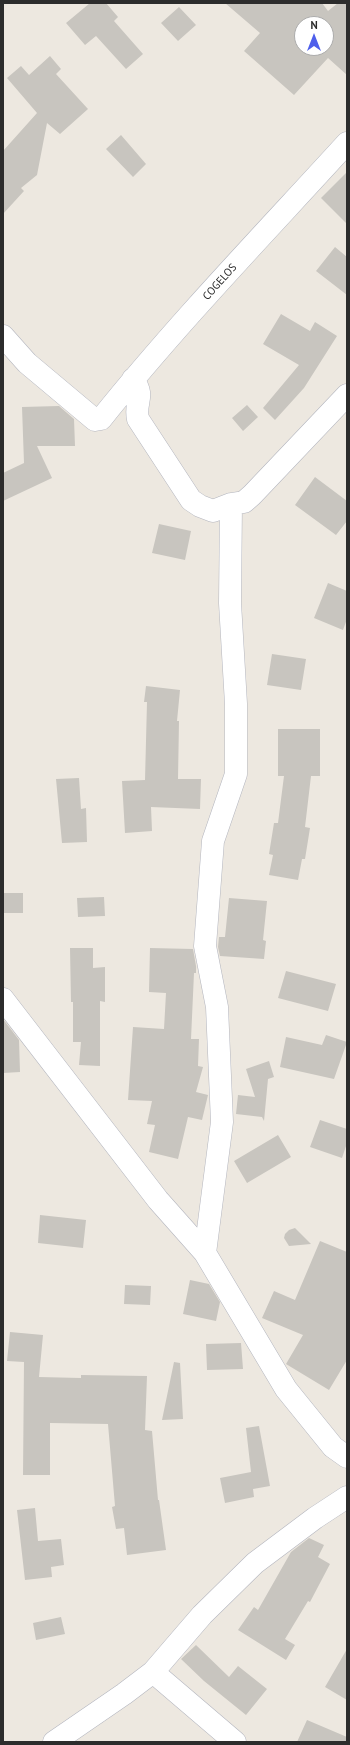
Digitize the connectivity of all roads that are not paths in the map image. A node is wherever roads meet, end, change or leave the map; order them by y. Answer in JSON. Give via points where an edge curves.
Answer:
{"nodes":[{"id":1,"x":347,"y":143,"type":"edge"},
{"id":2,"x":3,"y":336,"type":"edge"},
{"id":3,"x":133,"y":379,"type":"junction"},
{"id":4,"x":347,"y":396,"type":"edge"},
{"id":5,"x":231,"y":504,"type":"junction"},
{"id":6,"x":3,"y":999,"type":"edge"},
{"id":7,"x":205,"y":1252,"type":"junction"},
{"id":8,"x":347,"y":1457,"type":"edge"},
{"id":9,"x":347,"y":1497,"type":"edge"},
{"id":10,"x":153,"y":1672,"type":"junction"},
{"id":11,"x":54,"y":1742,"type":"edge"},
{"id":12,"x":235,"y":1742,"type":"edge"}],
"edges":[{"from":1,"to":3,"type":"street","name":"COGELOS"},
{"from":2,"to":3,"type":"street","name":"COGELOS","via":[[27,363],[95,420],[101,419]]},
{"from":3,"to":5,"type":"street","via":[[140,391],[138,419],[191,500],[213,511]]},
{"from":4,"to":5,"type":"street","via":[[252,495],[244,502]]},
{"from":5,"to":7,"type":"street","via":[[230,603],[236,704],[236,774],[213,841],[205,946],[217,1007],[222,1122]]},
{"from":6,"to":7,"type":"street","via":[[158,1200]]},
{"from":7,"to":8,"type":"street","via":[[286,1389],[333,1447]]},
{"from":9,"to":10,"type":"street","via":[[255,1563],[202,1615]]},
{"from":10,"to":11,"type":"street"},
{"from":10,"to":12,"type":"street"}]}
